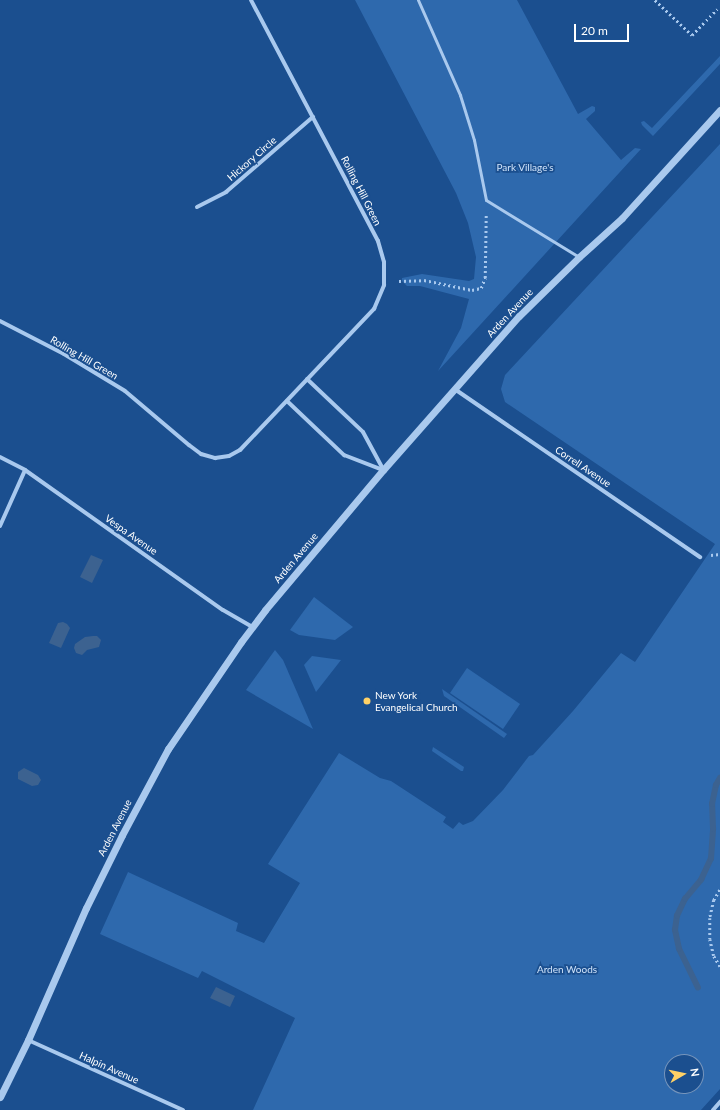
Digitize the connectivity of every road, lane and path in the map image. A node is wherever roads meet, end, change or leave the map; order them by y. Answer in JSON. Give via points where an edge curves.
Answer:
{"nodes":[{"id":1,"x":251,"y":0,"type":"edge"},
{"id":2,"x":418,"y":0,"type":"edge"},
{"id":3,"x":655,"y":0,"type":"edge"},
{"id":4,"x":717,"y":9,"type":"dead end"},
{"id":5,"x":720,"y":110,"type":"edge"},
{"id":6,"x":313,"y":117,"type":"junction"},
{"id":7,"x":486,"y":200,"type":"junction"},
{"id":8,"x":197,"y":207,"type":"dead end"},
{"id":9,"x":579,"y":257,"type":"junction"},
{"id":10,"x":399,"y":282,"type":"dead end"},
{"id":11,"x":0,"y":321,"type":"edge"},
{"id":12,"x":307,"y":379,"type":"junction"},
{"id":13,"x":456,"y":390,"type":"junction"},
{"id":14,"x":287,"y":401,"type":"junction"},
{"id":15,"x":0,"y":457,"type":"edge"},
{"id":16,"x":25,"y":470,"type":"junction"},
{"id":17,"x":383,"y":470,"type":"junction"},
{"id":18,"x":0,"y":526,"type":"edge"},
{"id":19,"x":700,"y":557,"type":"dead end"},
{"id":20,"x":252,"y":627,"type":"junction"},
{"id":21,"x":720,"y":890,"type":"edge"},
{"id":22,"x":720,"y":966,"type":"edge"},
{"id":23,"x":28,"y":1040,"type":"junction"},
{"id":24,"x":0,"y":1097,"type":"edge"},
{"id":25,"x":720,"y":1102,"type":"edge"},
{"id":26,"x":183,"y":1110,"type":"edge"},
{"id":27,"x":713,"y":1110,"type":"edge"}],
"edges":[{"from":1,"to":6,"type":"street","name":"Rolling Hill Green"},
{"from":2,"to":7,"type":"lane","via":[[460,95],[474,140]]},
{"from":3,"to":4,"type":"path","via":[[692,35]]},
{"from":5,"to":9,"type":"street","name":"Arden Avenue","via":[[622,218]]},
{"from":6,"to":8,"type":"street","name":"Hickory Circle","via":[[226,192]]},
{"from":6,"to":12,"type":"street","name":"Rolling Hill Green","via":[[378,241],[384,262],[384,285],[374,309]]},
{"from":7,"to":9,"type":"lane"},
{"from":7,"to":10,"type":"path","via":[[486,278],[481,288],[472,290],[424,280]]},
{"from":9,"to":13,"type":"street","name":"Arden Avenue","via":[[519,316]]},
{"from":11,"to":14,"type":"street","name":"Rolling Hill Green","via":[[64,354],[125,390],[189,445],[201,454],[215,458],[229,456],[240,450]]},
{"from":12,"to":14,"type":"street","name":"Rolling Hill Green"},
{"from":12,"to":17,"type":"street","via":[[363,432]]},
{"from":13,"to":17,"type":"street","name":"Arden Avenue"},
{"from":13,"to":19,"type":"street","name":"Correll Avenue"},
{"from":14,"to":17,"type":"street","via":[[344,455]]},
{"from":15,"to":16,"type":"street","name":"Vespa Avenue"},
{"from":16,"to":18,"type":"street"},
{"from":16,"to":20,"type":"street","name":"Vespa Avenue"},
{"from":17,"to":20,"type":"street","name":"Arden Avenue"},
{"from":20,"to":23,"type":"street","name":"Arden Avenue","via":[[168,749],[86,908]]},
{"from":21,"to":22,"type":"path","via":[[714,900],[710,918],[710,939],[714,956]]},
{"from":23,"to":24,"type":"street","name":"Arden Avenue"},
{"from":23,"to":26,"type":"street","name":"Halpin Avenue"},
{"from":25,"to":27,"type":"street"}]}
